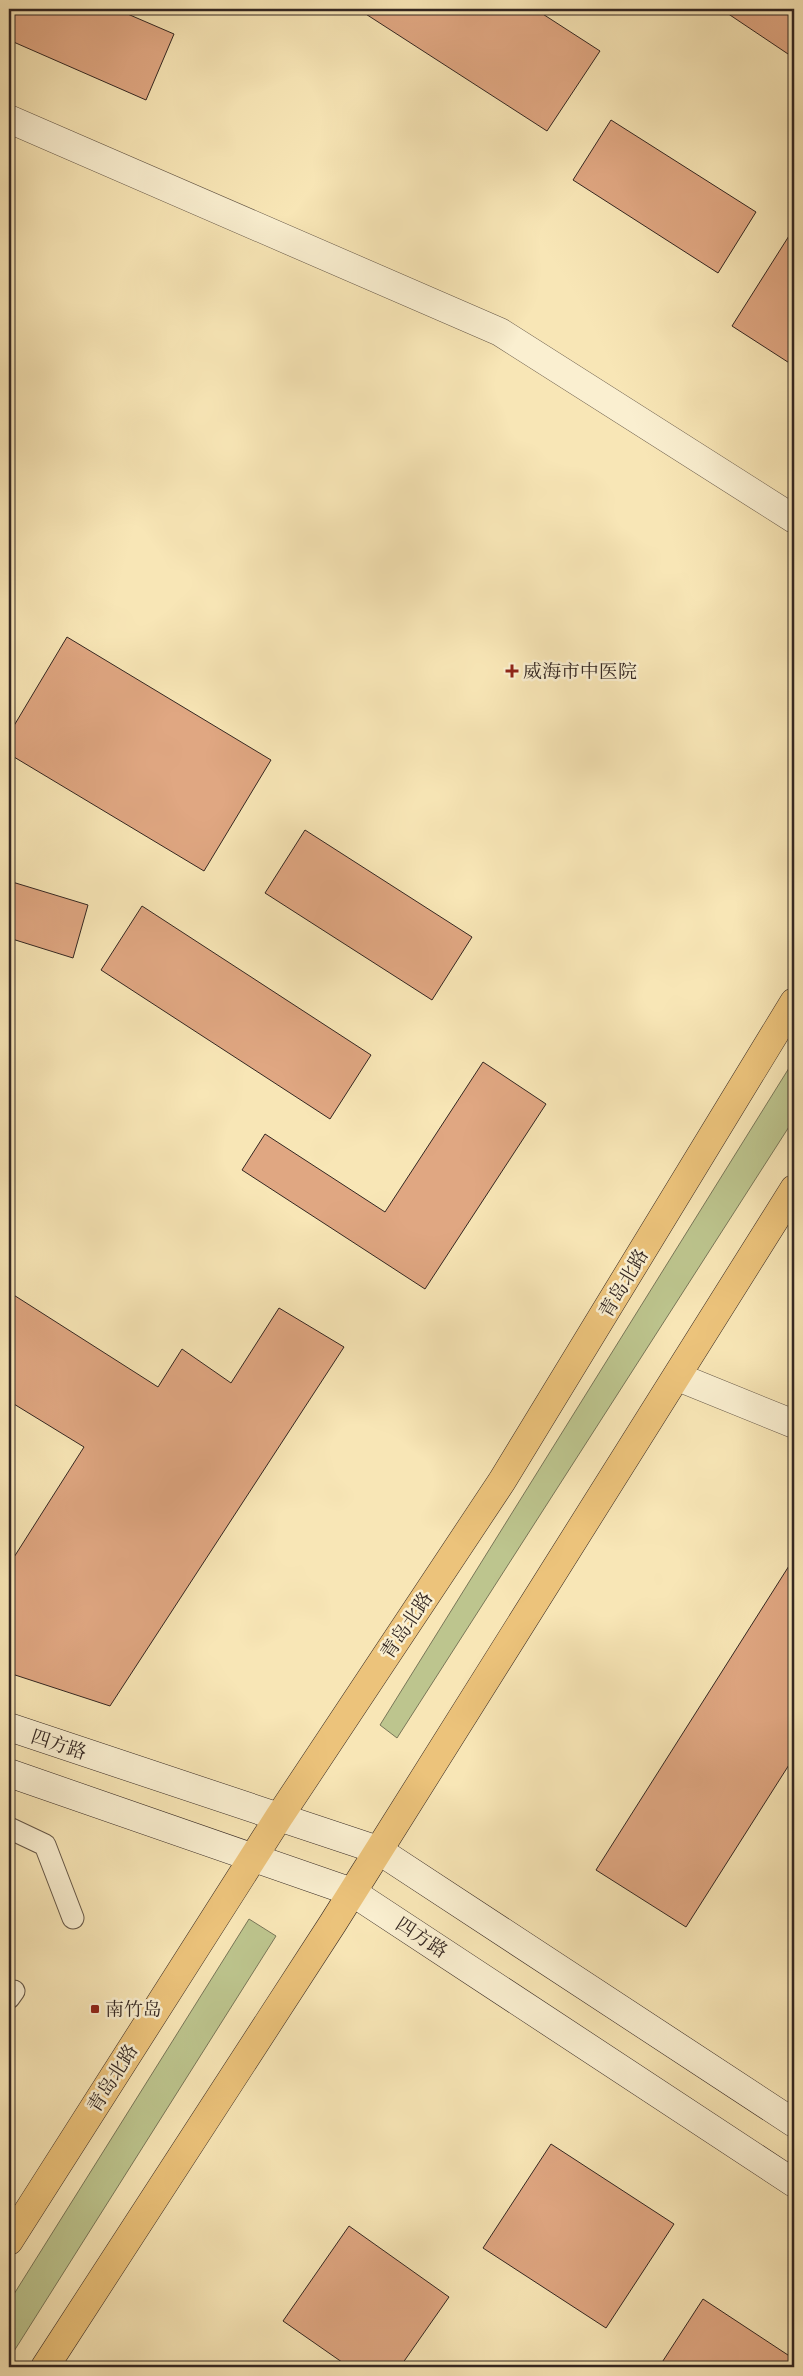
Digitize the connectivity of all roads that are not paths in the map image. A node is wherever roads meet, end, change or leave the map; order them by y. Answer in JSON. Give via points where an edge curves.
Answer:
{"nodes":[{"id":1,"x":9,"y":119,"type":"edge"},
{"id":2,"x":794,"y":520,"type":"edge"},
{"id":3,"x":794,"y":1002,"type":"edge"},
{"id":4,"x":794,"y":1189,"type":"edge"},
{"id":5,"x":678,"y":1376,"type":"junction"},
{"id":6,"x":794,"y":1424,"type":"edge"},
{"id":7,"x":9,"y":1727,"type":"edge"},
{"id":8,"x":9,"y":1773,"type":"edge"},
{"id":9,"x":279,"y":1817,"type":"junction"},
{"id":10,"x":9,"y":1828,"type":"edge"},
{"id":11,"x":378,"y":1850,"type":"junction"},
{"id":12,"x":254,"y":1857,"type":"junction"},
{"id":13,"x":352,"y":1892,"type":"junction"},
{"id":14,"x":73,"y":1918,"type":"dead end"},
{"id":15,"x":794,"y":2123,"type":"edge"},
{"id":16,"x":794,"y":2183,"type":"edge"},
{"id":17,"x":9,"y":2241,"type":"edge"},
{"id":18,"x":45,"y":2367,"type":"edge"}],
"edges":[{"from":1,"to":2,"type":"main road","via":[[500,332]]},
{"from":3,"to":9,"type":"main road","name":"青岛北路","via":[[502,1481]]},
{"from":4,"to":5,"type":"main road"},
{"from":5,"to":6,"type":"main road"},
{"from":5,"to":11,"type":"main road"},
{"from":7,"to":9,"type":"main road","name":"四方路"},
{"from":8,"to":12,"type":"main road","name":"四方路"},
{"from":9,"to":11,"type":"main road","name":"四方路"},
{"from":9,"to":12,"type":"main road","name":"青岛北路"},
{"from":10,"to":14,"type":"lane","via":[[45,1845]]},
{"from":11,"to":13,"type":"main road"},
{"from":11,"to":15,"type":"main road","name":"四方路"},
{"from":12,"to":13,"type":"main road","name":"四方路"},
{"from":12,"to":17,"type":"main road","name":"青岛北路"},
{"from":13,"to":16,"type":"main road","name":"四方路"},
{"from":13,"to":18,"type":"main road"}]}
